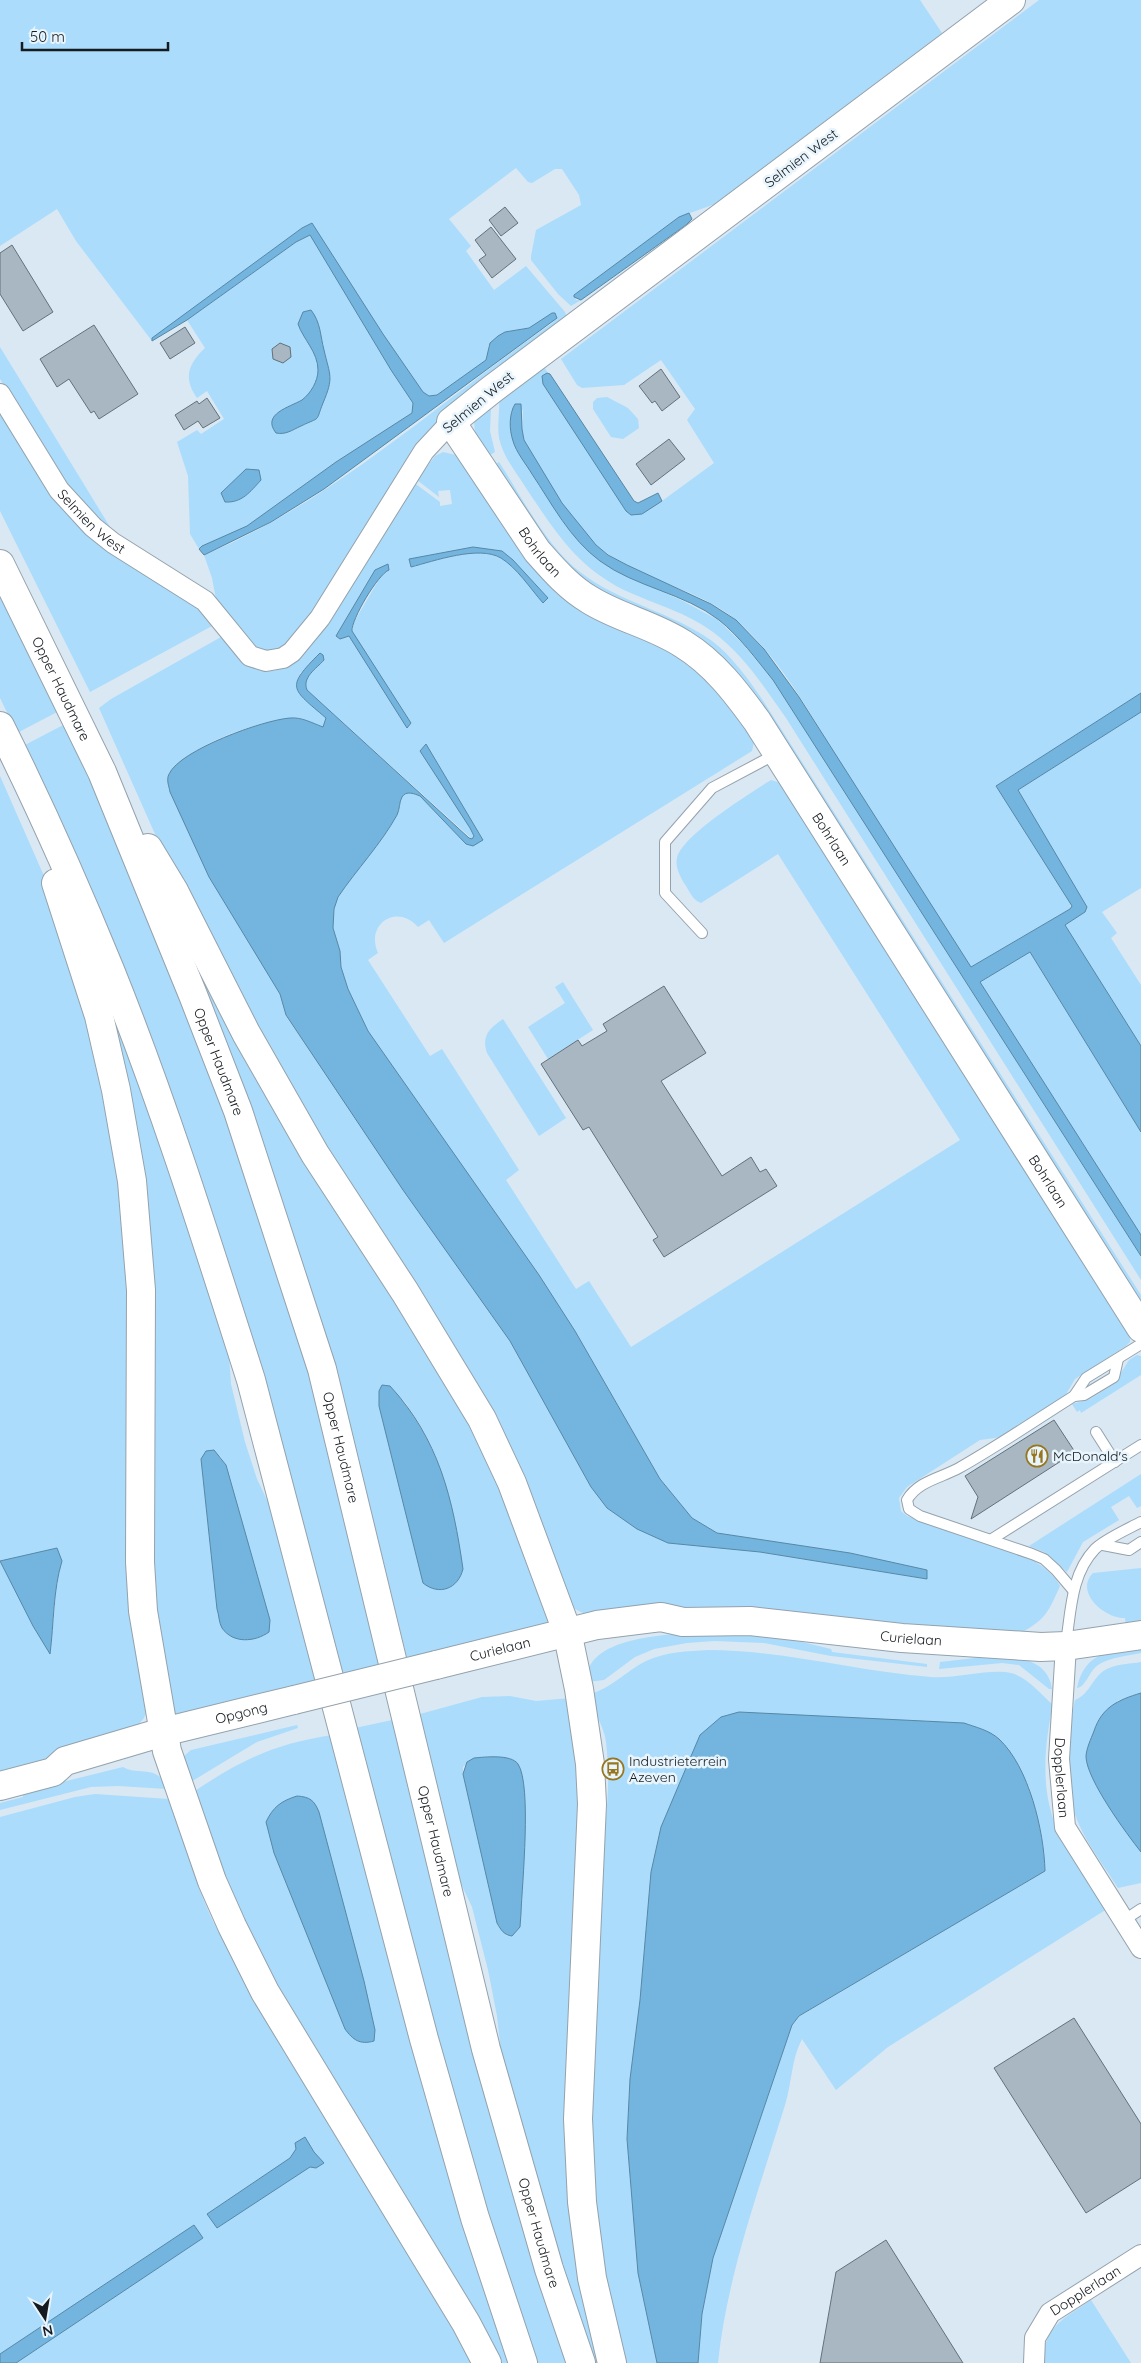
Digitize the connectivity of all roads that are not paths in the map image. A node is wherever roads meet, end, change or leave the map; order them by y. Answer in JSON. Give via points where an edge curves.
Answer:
{"nodes":[{"id":1,"x":1011,"y":0,"type":"edge"},
{"id":2,"x":0,"y":394,"type":"edge"},
{"id":3,"x":451,"y":422,"type":"junction"},
{"id":4,"x":0,"y":564,"type":"edge"},
{"id":5,"x":0,"y":726,"type":"edge"},
{"id":6,"x":777,"y":753,"type":"junction"},
{"id":7,"x":102,"y":772,"type":"junction"},
{"id":8,"x":27,"y":780,"type":"junction"},
{"id":9,"x":702,"y":933,"type":"dead end"},
{"id":10,"x":1141,"y":1328,"type":"edge"},
{"id":11,"x":1141,"y":1344,"type":"edge"},
{"id":12,"x":1096,"y":1432,"type":"dead end"},
{"id":13,"x":1141,"y":1445,"type":"edge"},
{"id":14,"x":1114,"y":1462,"type":"junction"},
{"id":15,"x":1141,"y":1522,"type":"edge"},
{"id":16,"x":992,"y":1539,"type":"junction"},
{"id":17,"x":1141,"y":1542,"type":"edge"},
{"id":18,"x":1102,"y":1545,"type":"junction"},
{"id":19,"x":1073,"y":1590,"type":"junction"},
{"id":20,"x":1141,"y":1635,"type":"edge"},
{"id":21,"x":569,"y":1641,"type":"junction"},
{"id":22,"x":1066,"y":1646,"type":"junction"},
{"id":23,"x":438,"y":1674,"type":"joint"},
{"id":24,"x":165,"y":1741,"type":"junction"},
{"id":25,"x":0,"y":1786,"type":"edge"},
{"id":26,"x":1141,"y":1909,"type":"edge"},
{"id":27,"x":1123,"y":1921,"type":"junction"},
{"id":28,"x":1141,"y":1948,"type":"edge"},
{"id":29,"x":1141,"y":2255,"type":"edge"},
{"id":30,"x":486,"y":2363,"type":"edge"},
{"id":31,"x":523,"y":2363,"type":"edge"},
{"id":32,"x":581,"y":2363,"type":"edge"},
{"id":33,"x":612,"y":2363,"type":"edge"},
{"id":34,"x":1034,"y":2363,"type":"edge"}],
"edges":[{"from":1,"to":3,"type":"main road","name":"Selmien West"},
{"from":2,"to":3,"type":"street","name":"Selmien West","via":[[59,490],[93,527],[205,600],[250,656],[266,661],[283,658],[292,652],[320,618],[424,451]]},
{"from":3,"to":6,"type":"main road","name":"Bohrlaan","via":[[552,568],[589,600],[669,636],[701,657],[735,692]]},
{"from":4,"to":7,"type":"main road","name":"Opper Haudmare"},
{"from":5,"to":8,"type":"main road"},
{"from":6,"to":9,"type":"lane","via":[[712,788],[665,842],[665,893]]},
{"from":6,"to":10,"type":"main road","name":"Bohrlaan"},
{"from":7,"to":21,"type":"main road","via":[[174,891],[246,1033],[316,1154],[482,1419],[512,1483]]},
{"from":7,"to":32,"type":"main road","name":"Opper Haudmare","via":[[238,1111],[322,1369],[486,2049],[549,2269]]},
{"from":8,"to":24,"type":"main road","via":[[60,898],[100,1016],[132,1181],[141,1290],[140,1562],[143,1611]]},
{"from":8,"to":31,"type":"main road","via":[[60,850],[152,1082],[251,1380],[424,2040],[475,2218]]},
{"from":11,"to":16,"type":"lane","via":[[1086,1378],[1074,1396],[957,1469],[931,1480],[912,1492],[907,1500],[909,1509],[920,1516]]},
{"from":12,"to":14,"type":"lane"},
{"from":13,"to":14,"type":"lane"},
{"from":14,"to":16,"type":"lane"},
{"from":15,"to":18,"type":"lane"},
{"from":16,"to":19,"type":"lane","via":[[1044,1560]]},
{"from":17,"to":18,"type":"lane","via":[[1129,1550]]},
{"from":18,"to":19,"type":"lane","via":[[1081,1569]]},
{"from":19,"to":22,"type":"lane"},
{"from":20,"to":22,"type":"main road","name":"Curielaan"},
{"from":21,"to":22,"type":"main road","name":"Curielaan","via":[[596,1625],[662,1618],[683,1622],[750,1621],[948,1642]]},
{"from":21,"to":23,"type":"main road","name":"Curielaan"},
{"from":21,"to":33,"type":"main road","via":[[588,1755],[592,1804],[578,2119],[581,2184],[592,2278]]},
{"from":22,"to":27,"type":"street","name":"Dopplerlaan","via":[[1059,1758],[1065,1827]]},
{"from":23,"to":24,"type":"main road","name":"Opgong","bridge":true},
{"from":24,"to":25,"type":"main road","name":"Opgong","via":[[65,1761],[53,1772]]},
{"from":24,"to":30,"type":"main road","via":[[212,1881],[266,1992],[466,2323]]},
{"from":26,"to":27,"type":"lane"},
{"from":27,"to":28,"type":"street","name":"Dopplerlaan"},
{"from":29,"to":34,"type":"street","name":"Dopplerlaan","via":[[1050,2313],[1036,2338]]}]}
